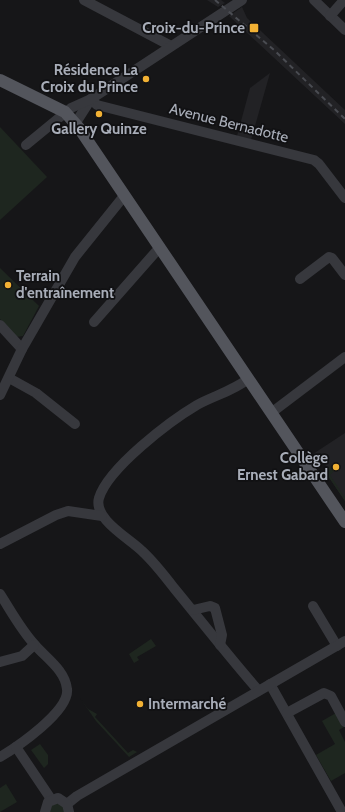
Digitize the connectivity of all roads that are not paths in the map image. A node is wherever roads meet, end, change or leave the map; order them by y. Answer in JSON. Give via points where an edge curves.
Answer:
{"nodes":[{"id":1,"x":84,"y":0,"type":"edge"},
{"id":2,"x":242,"y":0,"type":"edge"},
{"id":3,"x":314,"y":0,"type":"edge"},
{"id":4,"x":344,"y":0,"type":"edge"},
{"id":5,"x":330,"y":16,"type":"junction"},
{"id":6,"x":345,"y":30,"type":"edge"},
{"id":7,"x":171,"y":46,"type":"junction"},
{"id":8,"x":0,"y":80,"type":"edge"},
{"id":9,"x":91,"y":99,"type":"junction"},
{"id":10,"x":65,"y":112,"type":"junction"},
{"id":11,"x":75,"y":124,"type":"junction"},
{"id":12,"x":26,"y":145,"type":"dead end"},
{"id":13,"x":124,"y":196,"type":"junction"},
{"id":14,"x":345,"y":198,"type":"edge"},
{"id":15,"x":160,"y":247,"type":"junction"},
{"id":16,"x":345,"y":275,"type":"edge"},
{"id":17,"x":300,"y":278,"type":"dead end"},
{"id":18,"x":94,"y":322,"type":"dead end"},
{"id":19,"x":0,"y":325,"type":"edge"},
{"id":20,"x":22,"y":349,"type":"junction"},
{"id":21,"x":345,"y":357,"type":"edge"},
{"id":22,"x":9,"y":378,"type":"junction"},
{"id":23,"x":248,"y":379,"type":"junction"},
{"id":24,"x":0,"y":395,"type":"edge"},
{"id":25,"x":271,"y":413,"type":"junction"},
{"id":26,"x":75,"y":424,"type":"dead end"},
{"id":27,"x":102,"y":516,"type":"junction"},
{"id":28,"x":345,"y":522,"type":"edge"},
{"id":29,"x":0,"y":544,"type":"edge"},
{"id":30,"x":0,"y":594,"type":"edge"},
{"id":31,"x":313,"y":606,"type":"dead end"},
{"id":32,"x":193,"y":610,"type":"junction"},
{"id":33,"x":341,"y":643,"type":"edge"},
{"id":34,"x":34,"y":645,"type":"junction"},
{"id":35,"x":220,"y":646,"type":"junction"},
{"id":36,"x":0,"y":662,"type":"edge"},
{"id":37,"x":270,"y":684,"type":"junction"},
{"id":38,"x":258,"y":690,"type":"junction"},
{"id":39,"x":287,"y":713,"type":"junction"},
{"id":40,"x":345,"y":722,"type":"edge"},
{"id":41,"x":16,"y":747,"type":"junction"},
{"id":42,"x":0,"y":757,"type":"edge"},
{"id":43,"x":51,"y":800,"type":"junction"},
{"id":44,"x":68,"y":808,"type":"edge"},
{"id":45,"x":45,"y":812,"type":"edge"},
{"id":46,"x":342,"y":812,"type":"edge"}],
"edges":[{"from":1,"to":7,"type":"street"},
{"from":2,"to":7,"type":"street"},
{"from":3,"to":5,"type":"street"},
{"from":4,"to":5,"type":"street"},
{"from":5,"to":6,"type":"street"},
{"from":7,"to":9,"type":"street"},
{"from":8,"to":10,"type":"main road"},
{"from":9,"to":10,"type":"street"},
{"from":9,"to":11,"type":"street"},
{"from":9,"to":14,"type":"street","name":"Avenue Bernadotte","via":[[97,105],[314,160]]},
{"from":10,"to":11,"type":"main road"},
{"from":10,"to":12,"type":"street"},
{"from":11,"to":13,"type":"main road"},
{"from":13,"to":15,"type":"main road"},
{"from":13,"to":20,"type":"street","via":[[75,257]]},
{"from":15,"to":18,"type":"street"},
{"from":15,"to":23,"type":"main road"},
{"from":16,"to":17,"type":"street","via":[[329,257]]},
{"from":19,"to":20,"type":"street"},
{"from":20,"to":22,"type":"street"},
{"from":21,"to":25,"type":"street"},
{"from":22,"to":24,"type":"street"},
{"from":22,"to":26,"type":"street","via":[[36,393]]},
{"from":23,"to":25,"type":"main road"},
{"from":23,"to":27,"type":"street","via":[[198,404],[166,425],[129,458],[101,493],[99,508]]},
{"from":25,"to":28,"type":"main road"},
{"from":27,"to":29,"type":"street","via":[[68,511]]},
{"from":27,"to":32,"type":"street","via":[[144,552]]},
{"from":30,"to":34,"type":"street"},
{"from":31,"to":33,"type":"street"},
{"from":32,"to":35,"type":"street"},
{"from":32,"to":35,"type":"street","via":[[210,606],[215,608],[222,635]]},
{"from":33,"to":37,"type":"street"},
{"from":34,"to":36,"type":"street","via":[[22,656]]},
{"from":34,"to":41,"type":"street","via":[[58,668],[67,694],[40,730]]},
{"from":35,"to":38,"type":"street"},
{"from":37,"to":38,"type":"street"},
{"from":37,"to":39,"type":"street"},
{"from":38,"to":44,"type":"street","via":[[77,796]]},
{"from":39,"to":40,"type":"street","via":[[322,692],[331,696]]},
{"from":39,"to":46,"type":"street"},
{"from":41,"to":42,"type":"street"},
{"from":41,"to":43,"type":"street"},
{"from":43,"to":44,"type":"street","via":[[62,799]]},
{"from":43,"to":45,"type":"street","via":[[46,805]]}]}
